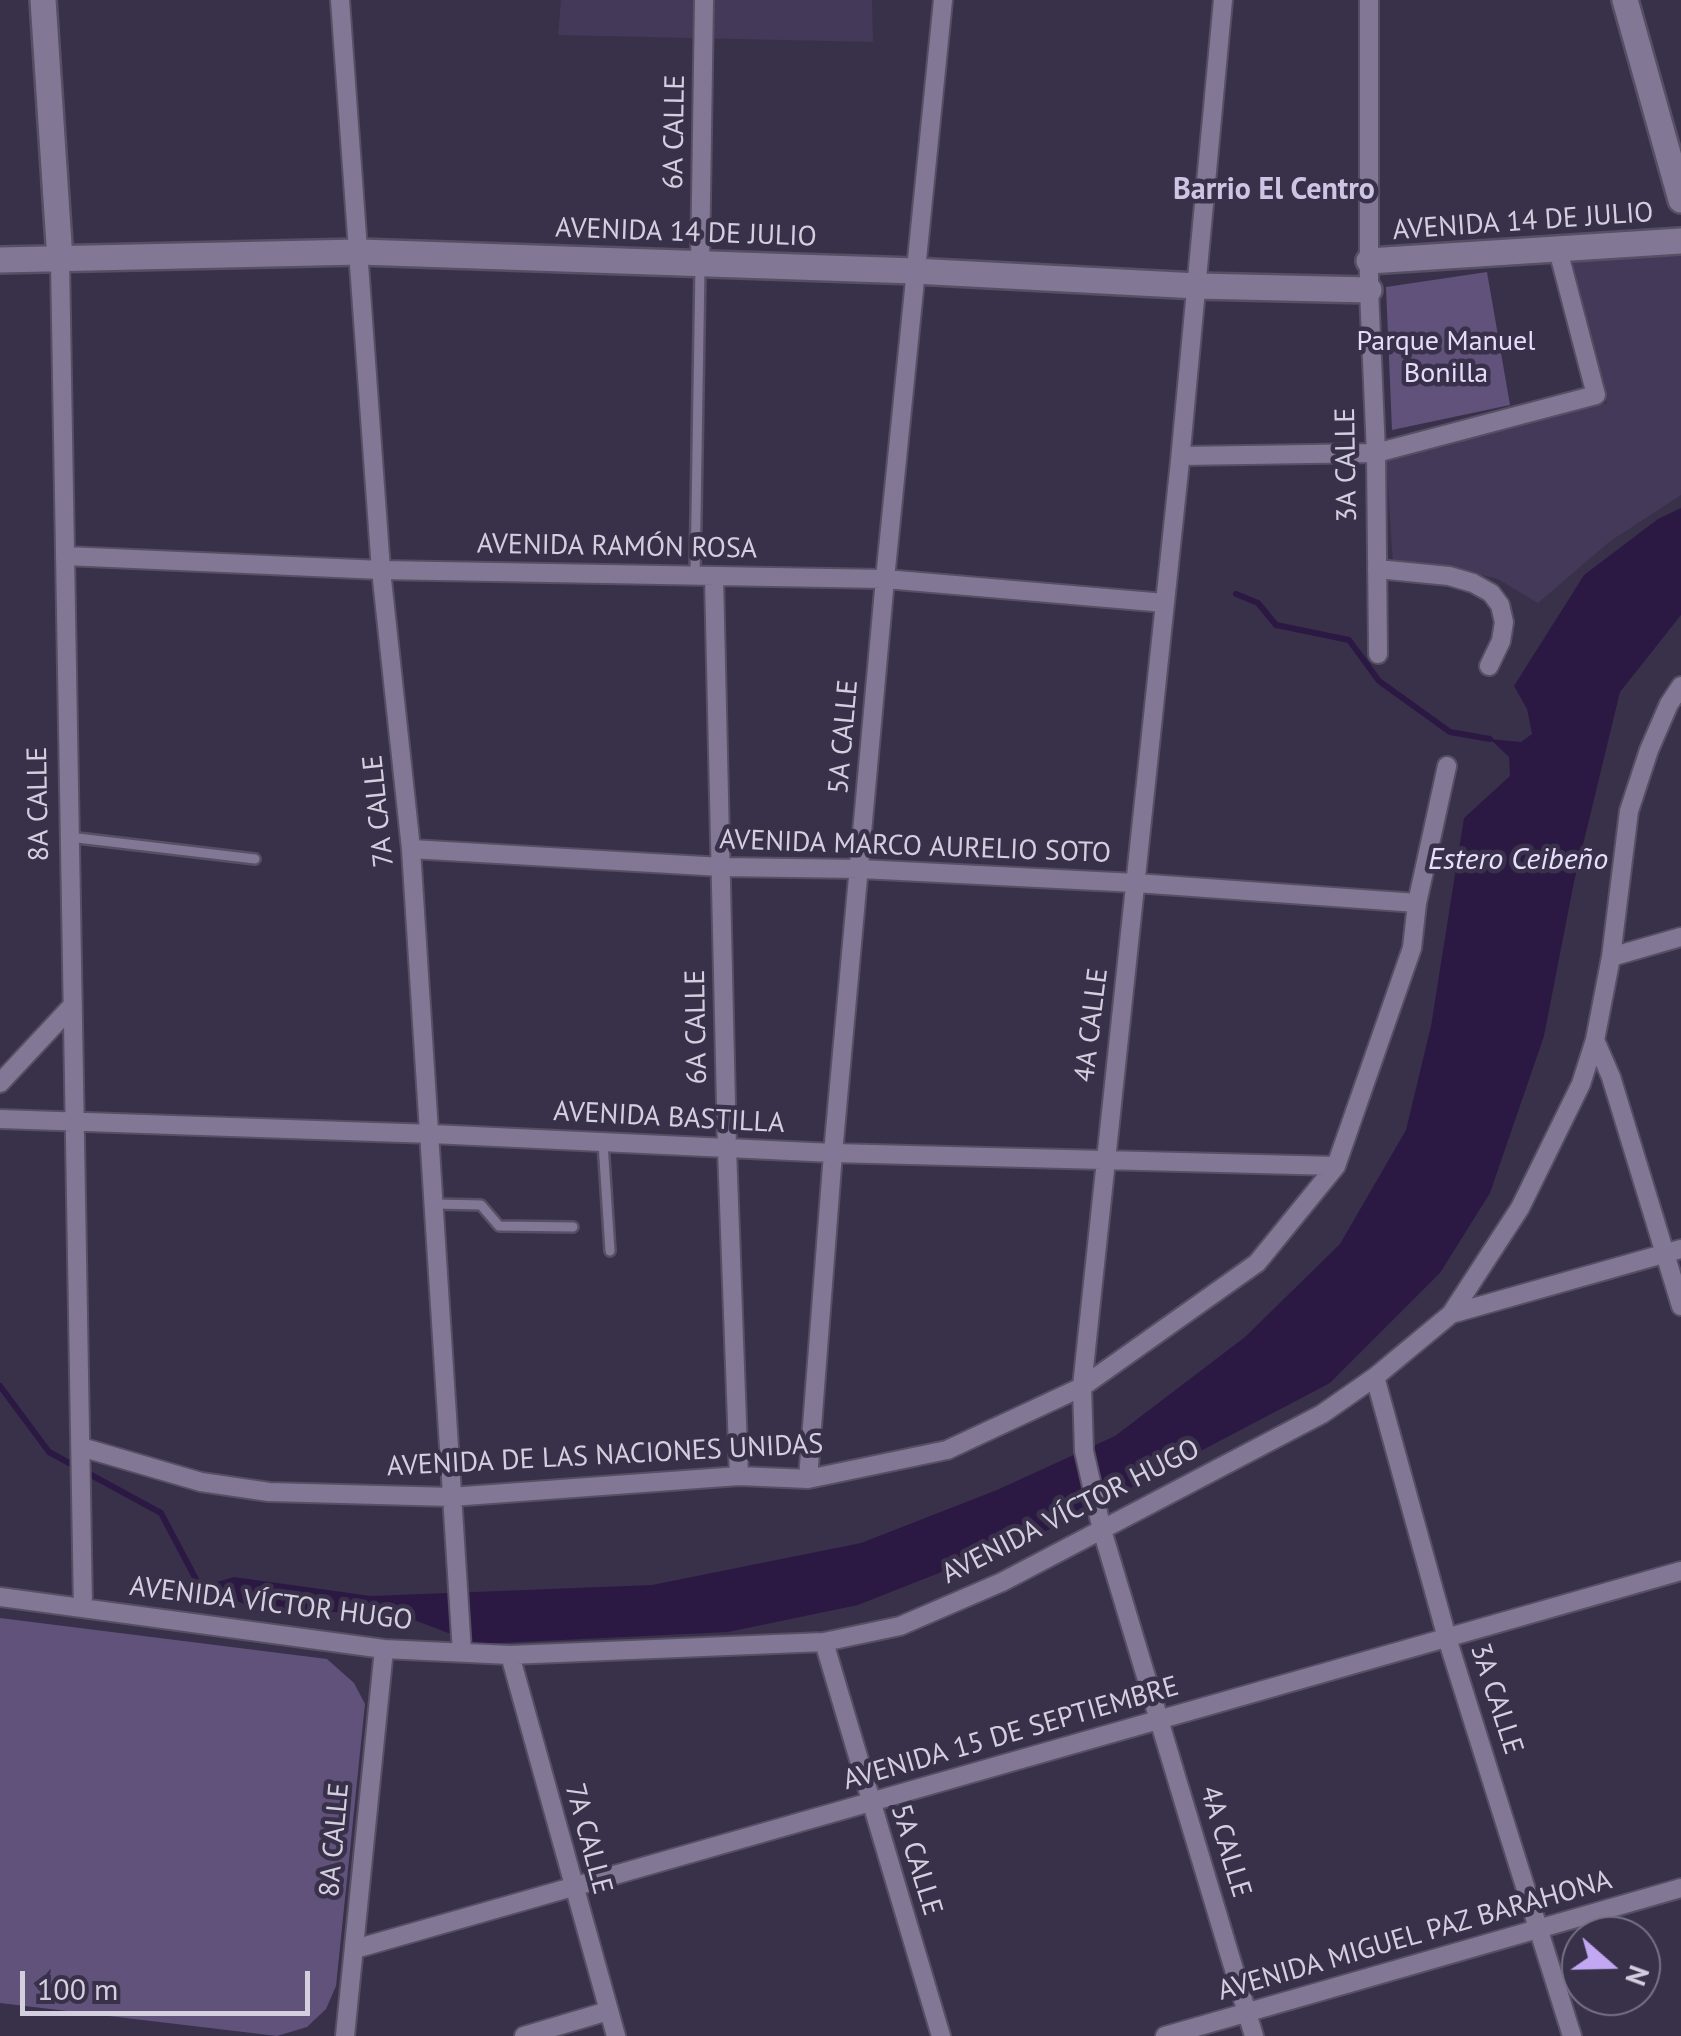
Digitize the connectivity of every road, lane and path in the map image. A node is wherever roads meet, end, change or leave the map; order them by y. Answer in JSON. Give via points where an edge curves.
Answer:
{"nodes":[{"id":1,"x":43,"y":0,"type":"edge"},
{"id":2,"x":340,"y":0,"type":"edge"},
{"id":3,"x":704,"y":0,"type":"edge"},
{"id":4,"x":943,"y":0,"type":"edge"},
{"id":5,"x":1223,"y":0,"type":"edge"},
{"id":6,"x":1369,"y":0,"type":"edge"},
{"id":7,"x":1624,"y":0,"type":"edge"},
{"id":8,"x":1681,"y":200,"type":"edge"},
{"id":9,"x":1681,"y":241,"type":"edge"},
{"id":10,"x":1558,"y":250,"type":"junction"},
{"id":11,"x":360,"y":252,"type":"junction"},
{"id":12,"x":0,"y":260,"type":"edge"},
{"id":13,"x":60,"y":260,"type":"junction"},
{"id":14,"x":1369,"y":261,"type":"junction"},
{"id":15,"x":700,"y":264,"type":"junction"},
{"id":16,"x":914,"y":271,"type":"junction"},
{"id":17,"x":1198,"y":286,"type":"junction"},
{"id":18,"x":1369,"y":290,"type":"junction"},
{"id":19,"x":1376,"y":453,"type":"junction"},
{"id":20,"x":1180,"y":456,"type":"junction"},
{"id":21,"x":66,"y":556,"type":"junction"},
{"id":22,"x":1377,"y":569,"type":"junction"},
{"id":23,"x":381,"y":570,"type":"junction"},
{"id":24,"x":694,"y":577,"type":"junction"},
{"id":25,"x":714,"y":577,"type":"junction"},
{"id":26,"x":884,"y":580,"type":"junction"},
{"id":27,"x":1165,"y":604,"type":"junction"},
{"id":28,"x":1378,"y":654,"type":"dead end"},
{"id":29,"x":1489,"y":666,"type":"dead end"},
{"id":30,"x":1681,"y":686,"type":"edge"},
{"id":31,"x":1447,"y":766,"type":"dead end"},
{"id":32,"x":69,"y":838,"type":"junction"},
{"id":33,"x":412,"y":849,"type":"junction"},
{"id":34,"x":255,"y":858,"type":"dead end"},
{"id":35,"x":722,"y":867,"type":"junction"},
{"id":36,"x":861,"y":869,"type":"junction"},
{"id":37,"x":1136,"y":884,"type":"junction"},
{"id":38,"x":1417,"y":904,"type":"junction"},
{"id":39,"x":1681,"y":937,"type":"edge"},
{"id":40,"x":1611,"y":957,"type":"junction"},
{"id":41,"x":70,"y":1007,"type":"junction"},
{"id":42,"x":1595,"y":1040,"type":"junction"},
{"id":43,"x":0,"y":1082,"type":"edge"},
{"id":44,"x":0,"y":1119,"type":"edge"},
{"id":45,"x":75,"y":1120,"type":"junction"},
{"id":46,"x":432,"y":1134,"type":"junction"},
{"id":47,"x":603,"y":1143,"type":"junction"},
{"id":48,"x":727,"y":1149,"type":"junction"},
{"id":49,"x":833,"y":1153,"type":"junction"},
{"id":50,"x":1104,"y":1159,"type":"junction"},
{"id":51,"x":1336,"y":1166,"type":"junction"},
{"id":52,"x":436,"y":1204,"type":"junction"},
{"id":53,"x":573,"y":1227,"type":"dead end"},
{"id":54,"x":610,"y":1251,"type":"dead end"},
{"id":55,"x":1673,"y":1252,"type":"edge"},
{"id":56,"x":1681,"y":1306,"type":"edge"},
{"id":57,"x":1451,"y":1314,"type":"junction"},
{"id":58,"x":1375,"y":1377,"type":"junction"},
{"id":59,"x":1082,"y":1387,"type":"junction"},
{"id":60,"x":81,"y":1448,"type":"junction"},
{"id":61,"x":739,"y":1476,"type":"junction"},
{"id":62,"x":808,"y":1479,"type":"junction"},
{"id":63,"x":451,"y":1496,"type":"junction"},
{"id":64,"x":1102,"y":1530,"type":"junction"},
{"id":65,"x":1681,"y":1571,"type":"edge"},
{"id":66,"x":0,"y":1597,"type":"edge"},
{"id":67,"x":82,"y":1608,"type":"junction"},
{"id":68,"x":1447,"y":1638,"type":"junction"},
{"id":69,"x":824,"y":1642,"type":"junction"},
{"id":70,"x":384,"y":1649,"type":"junction"},
{"id":71,"x":462,"y":1652,"type":"junction"},
{"id":72,"x":510,"y":1655,"type":"junction"},
{"id":73,"x":1160,"y":1720,"type":"junction"},
{"id":74,"x":870,"y":1802,"type":"junction"},
{"id":75,"x":572,"y":1887,"type":"junction"},
{"id":76,"x":1681,"y":1888,"type":"edge"},
{"id":77,"x":1540,"y":1928,"type":"junction"},
{"id":78,"x":355,"y":1949,"type":"junction"},
{"id":79,"x":608,"y":2011,"type":"junction"},
{"id":80,"x":1247,"y":2012,"type":"junction"},
{"id":81,"x":345,"y":2036,"type":"edge"},
{"id":82,"x":524,"y":2036,"type":"edge"},
{"id":83,"x":616,"y":2036,"type":"edge"},
{"id":84,"x":941,"y":2036,"type":"edge"},
{"id":85,"x":1165,"y":2036,"type":"edge"},
{"id":86,"x":1254,"y":2036,"type":"edge"},
{"id":87,"x":1572,"y":2036,"type":"edge"}],
"edges":[{"from":1,"to":13,"type":"street","name":"8A CALLE"},
{"from":2,"to":11,"type":"street","name":"7A CALLE"},
{"from":3,"to":15,"type":"street","name":"6A CALLE"},
{"from":4,"to":16,"type":"street","name":"5A CALLE"},
{"from":5,"to":17,"type":"street","name":"4A CALLE"},
{"from":6,"to":14,"type":"street","name":"3A CALLE"},
{"from":7,"to":8,"type":"street"},
{"from":9,"to":10,"type":"street","name":"AVENIDA 14 DE JULIO"},
{"from":10,"to":14,"type":"street","name":"AVENIDA 14 DE JULIO"},
{"from":10,"to":19,"type":"street","via":[[1596,396]]},
{"from":11,"to":13,"type":"street","name":"AVENIDA 14 DE JULIO"},
{"from":11,"to":15,"type":"street","name":"AVENIDA 14 DE JULIO"},
{"from":11,"to":23,"type":"street","name":"7A CALLE"},
{"from":12,"to":13,"type":"street","name":"AVENIDA 14 DE JULIO"},
{"from":13,"to":21,"type":"street","name":"8A CALLE"},
{"from":14,"to":18,"type":"street","name":"3A CALLE"},
{"from":15,"to":16,"type":"street","name":"AVENIDA 14 DE JULIO"},
{"from":15,"to":24,"type":"lane"},
{"from":16,"to":17,"type":"street","name":"AVENIDA 14 DE JULIO"},
{"from":16,"to":26,"type":"street","name":"5A CALLE"},
{"from":17,"to":18,"type":"street","name":"AVENIDA 14 DE JULIO"},
{"from":17,"to":20,"type":"street","name":"4A CALLE"},
{"from":18,"to":19,"type":"street","name":"3A CALLE"},
{"from":19,"to":20,"type":"street"},
{"from":19,"to":22,"type":"street","name":"3A CALLE"},
{"from":20,"to":27,"type":"street","name":"4A CALLE"},
{"from":21,"to":23,"type":"street","name":"AVENIDA RAMÓN ROSA"},
{"from":21,"to":32,"type":"street","name":"8A CALLE"},
{"from":22,"to":28,"type":"street","name":"3A CALLE"},
{"from":22,"to":29,"type":"street","via":[[1449,576],[1491,593],[1504,622]]},
{"from":23,"to":24,"type":"street","name":"AVENIDA RAMÓN ROSA"},
{"from":23,"to":33,"type":"street","name":"7A CALLE"},
{"from":24,"to":25,"type":"street","name":"AVENIDA RAMÓN ROSA"},
{"from":25,"to":26,"type":"street","name":"AVENIDA RAMÓN ROSA"},
{"from":25,"to":35,"type":"street","name":"6A CALLE"},
{"from":26,"to":27,"type":"street","name":"AVENIDA RAMÓN ROSA"},
{"from":26,"to":36,"type":"street","name":"5A CALLE"},
{"from":27,"to":37,"type":"street","name":"4A CALLE"},
{"from":30,"to":40,"type":"street","name":"AVENIDA VÍCTOR HUGO","via":[[1629,811]]},
{"from":31,"to":38,"type":"street"},
{"from":32,"to":34,"type":"lane"},
{"from":32,"to":41,"type":"street","name":"8A CALLE"},
{"from":33,"to":35,"type":"street","name":"AVENIDA MARCO AURELIO SOTO"},
{"from":33,"to":46,"type":"street","name":"7A CALLE"},
{"from":35,"to":36,"type":"street","name":"AVENIDA MARCO AURELIO SOTO"},
{"from":35,"to":48,"type":"street","name":"6A CALLE"},
{"from":36,"to":37,"type":"street","name":"AVENIDA MARCO AURELIO SOTO"},
{"from":36,"to":49,"type":"street","name":"5A CALLE"},
{"from":37,"to":38,"type":"street","name":"AVENIDA MARCO AURELIO SOTO"},
{"from":37,"to":50,"type":"street","name":"4A CALLE"},
{"from":38,"to":51,"type":"street","via":[[1412,948]]},
{"from":39,"to":40,"type":"street"},
{"from":40,"to":42,"type":"street","name":"AVENIDA VÍCTOR HUGO"},
{"from":41,"to":43,"type":"street"},
{"from":41,"to":45,"type":"street","name":"8A CALLE"},
{"from":42,"to":55,"type":"street"},
{"from":42,"to":57,"type":"street","name":"AVENIDA VÍCTOR HUGO","via":[[1581,1084],[1520,1208]]},
{"from":44,"to":45,"type":"street","name":"AVENIDA BASTILLA"},
{"from":45,"to":46,"type":"street","name":"AVENIDA BASTILLA"},
{"from":45,"to":60,"type":"street","name":"8A CALLE"},
{"from":46,"to":47,"type":"street","name":"AVENIDA BASTILLA"},
{"from":46,"to":52,"type":"street","name":"7A CALLE"},
{"from":47,"to":48,"type":"street","name":"AVENIDA BASTILLA"},
{"from":47,"to":54,"type":"lane"},
{"from":48,"to":49,"type":"street","name":"AVENIDA BASTILLA"},
{"from":48,"to":61,"type":"street","name":"6A CALLE"},
{"from":49,"to":50,"type":"street","name":"AVENIDA BASTILLA"},
{"from":49,"to":62,"type":"street","name":"5A CALLE"},
{"from":50,"to":51,"type":"street","name":"AVENIDA BASTILLA"},
{"from":50,"to":59,"type":"street","name":"4A CALLE"},
{"from":51,"to":59,"type":"street","name":"AVENIDA DE LAS NACIONES UNIDAS","via":[[1257,1263]]},
{"from":52,"to":53,"type":"lane","via":[[481,1205],[504,1227]]},
{"from":52,"to":63,"type":"street","name":"7A CALLE"},
{"from":55,"to":56,"type":"street"},
{"from":55,"to":57,"type":"street"},
{"from":57,"to":58,"type":"street","name":"AVENIDA VÍCTOR HUGO"},
{"from":58,"to":64,"type":"street","name":"AVENIDA VÍCTOR HUGO","via":[[1322,1414]]},
{"from":58,"to":68,"type":"street","name":"3A CALLE"},
{"from":59,"to":62,"type":"street","name":"AVENIDA DE LAS NACIONES UNIDAS","via":[[946,1450]]},
{"from":59,"to":64,"type":"street","name":"4A CALLE","via":[[1084,1451]]},
{"from":60,"to":63,"type":"street","name":"AVENIDA DE LAS NACIONES UNIDAS","via":[[201,1482],[269,1492]]},
{"from":60,"to":67,"type":"street","name":"8A CALLE"},
{"from":61,"to":62,"type":"street","name":"AVENIDA DE LAS NACIONES UNIDAS"},
{"from":61,"to":63,"type":"street","name":"AVENIDA DE LAS NACIONES UNIDAS"},
{"from":63,"to":71,"type":"street","name":"7A CALLE"},
{"from":64,"to":69,"type":"street","name":"AVENIDA VÍCTOR HUGO","via":[[900,1626]]},
{"from":64,"to":73,"type":"street","name":"4A CALLE"},
{"from":65,"to":68,"type":"street","name":"AVENIDA 15 DE SEPTIEMBRE"},
{"from":66,"to":67,"type":"street","name":"AVENIDA VÍCTOR HUGO"},
{"from":67,"to":70,"type":"street","name":"AVENIDA VÍCTOR HUGO"},
{"from":68,"to":73,"type":"street","name":"AVENIDA 15 DE SEPTIEMBRE"},
{"from":68,"to":77,"type":"street","name":"3A CALLE"},
{"from":69,"to":72,"type":"street","name":"AVENIDA VÍCTOR HUGO"},
{"from":69,"to":74,"type":"street","name":"5A CALLE"},
{"from":70,"to":71,"type":"street","name":"AVENIDA VÍCTOR HUGO"},
{"from":70,"to":78,"type":"street","name":"8A CALLE"},
{"from":71,"to":72,"type":"street","name":"AVENIDA VÍCTOR HUGO"},
{"from":72,"to":75,"type":"street","name":"7A CALLE"},
{"from":73,"to":74,"type":"street","name":"AVENIDA 15 DE SEPTIEMBRE"},
{"from":73,"to":80,"type":"street","name":"4A CALLE"},
{"from":74,"to":75,"type":"street","name":"AVENIDA 15 DE SEPTIEMBRE"},
{"from":74,"to":84,"type":"street","name":"5A CALLE"},
{"from":75,"to":78,"type":"street","name":"AVENIDA 15 DE SEPTIEMBRE"},
{"from":75,"to":79,"type":"street","name":"7A CALLE"},
{"from":76,"to":77,"type":"street","name":"AVENIDA MIGUEL PAZ BARAHONA"},
{"from":77,"to":80,"type":"street","name":"AVENIDA MIGUEL PAZ BARAHONA"},
{"from":77,"to":87,"type":"street","name":"3A CALLE"},
{"from":78,"to":81,"type":"street","name":"8A CALLE"},
{"from":79,"to":82,"type":"street"},
{"from":79,"to":83,"type":"street","name":"7A CALLE"},
{"from":80,"to":85,"type":"street","name":"AVENIDA MIGUEL PAZ BARAHONA"},
{"from":80,"to":86,"type":"street","name":"4A CALLE"}]}
